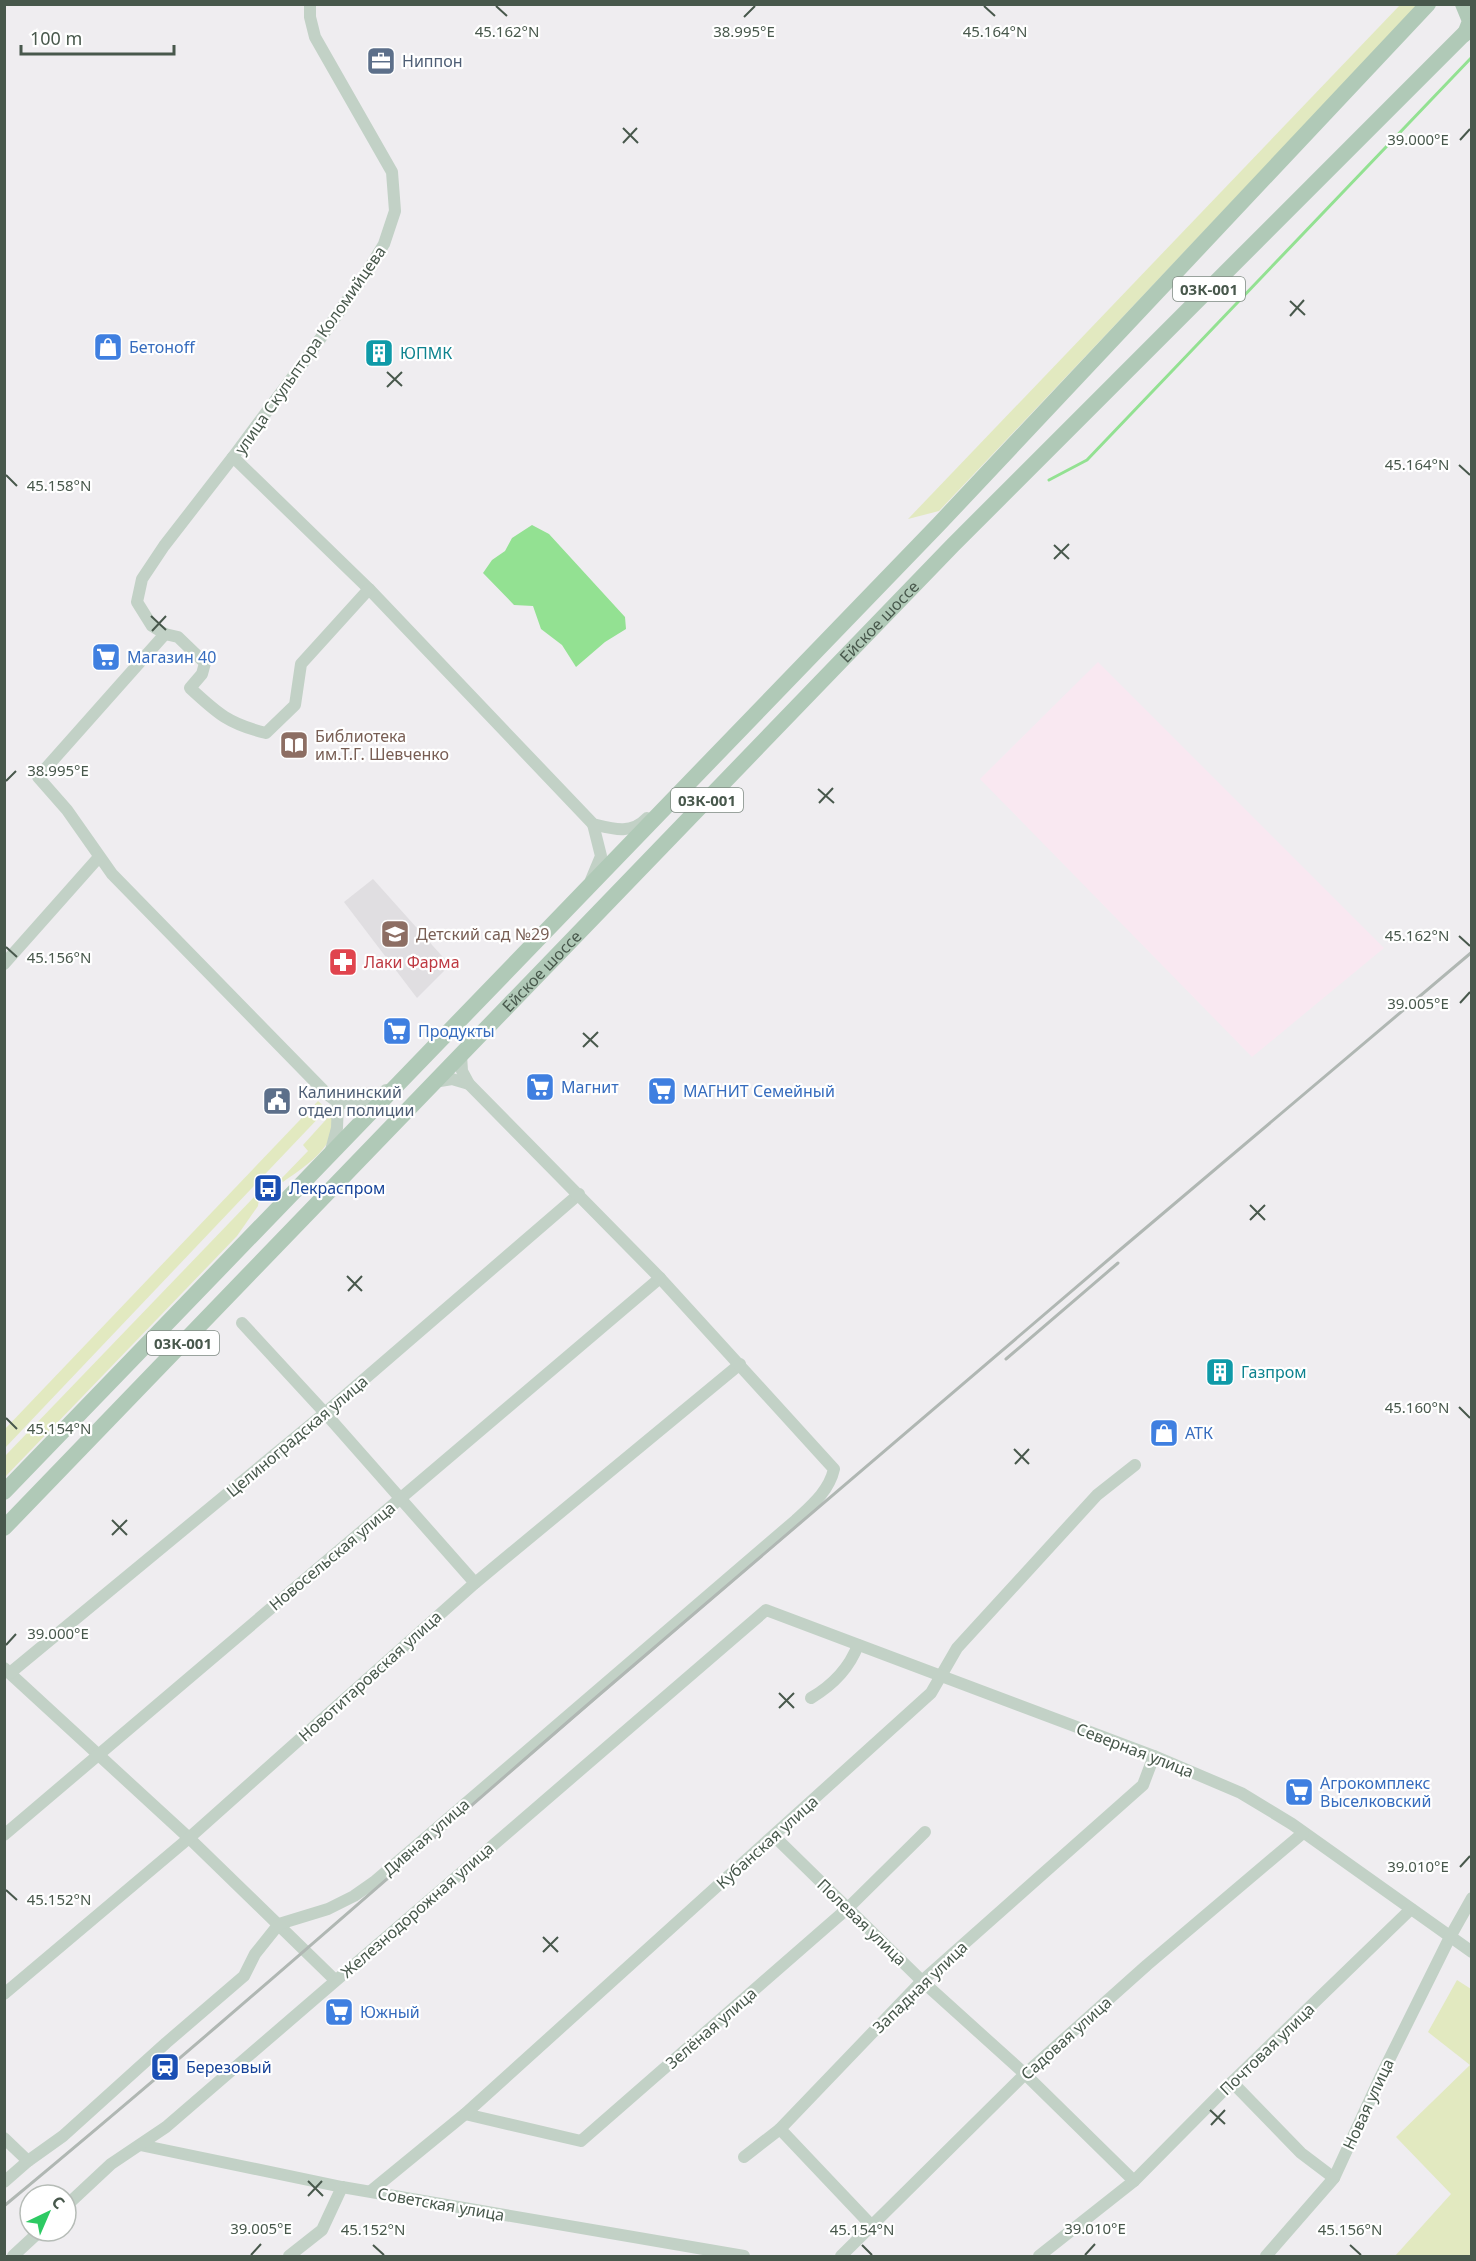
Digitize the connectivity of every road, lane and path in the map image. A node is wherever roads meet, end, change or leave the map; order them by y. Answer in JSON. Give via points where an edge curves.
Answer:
{"nodes":[{"id":1,"x":310,"y":4,"type":"edge"},
{"id":2,"x":1428,"y":4,"type":"edge"},
{"id":3,"x":1463,"y":4,"type":"edge"},
{"id":4,"x":1468,"y":30,"type":"edge"},
{"id":5,"x":233,"y":457,"type":"junction"},
{"id":6,"x":369,"y":589,"type":"junction"},
{"id":7,"x":165,"y":634,"type":"junction"},
{"id":8,"x":675,"y":798,"type":"junction"},
{"id":9,"x":593,"y":824,"type":"junction"},
{"id":10,"x":99,"y":857,"type":"junction"},
{"id":11,"x":588,"y":887,"type":"junction"},
{"id":12,"x":4,"y":964,"type":"edge"},
{"id":13,"x":460,"y":1055,"type":"junction"},
{"id":14,"x":418,"y":1063,"type":"junction"},
{"id":15,"x":434,"y":1082,"type":"junction"},
{"id":16,"x":469,"y":1084,"type":"junction"},
{"id":17,"x":338,"y":1102,"type":"junction"},
{"id":18,"x":330,"y":1155,"type":"junction"},
{"id":19,"x":579,"y":1194,"type":"junction"},
{"id":20,"x":660,"y":1278,"type":"junction"},
{"id":21,"x":242,"y":1323,"type":"dead end"},
{"id":22,"x":740,"y":1364,"type":"junction"},
{"id":23,"x":326,"y":1413,"type":"junction"},
{"id":24,"x":1135,"y":1466,"type":"dead end"},
{"id":25,"x":4,"y":1492,"type":"edge"},
{"id":26,"x":400,"y":1498,"type":"junction"},
{"id":27,"x":4,"y":1527,"type":"edge"},
{"id":28,"x":475,"y":1583,"type":"junction"},
{"id":29,"x":766,"y":1610,"type":"joint"},
{"id":30,"x":858,"y":1645,"type":"junction"},
{"id":31,"x":7,"y":1670,"type":"edge"},
{"id":32,"x":942,"y":1677,"type":"junction"},
{"id":33,"x":812,"y":1698,"type":"dead end"},
{"id":34,"x":98,"y":1754,"type":"junction"},
{"id":35,"x":1154,"y":1756,"type":"junction"},
{"id":36,"x":925,"y":1832,"type":"dead end"},
{"id":37,"x":1303,"y":1833,"type":"junction"},
{"id":38,"x":4,"y":1835,"type":"edge"},
{"id":39,"x":774,"y":1836,"type":"junction"},
{"id":40,"x":189,"y":1838,"type":"junction"},
{"id":41,"x":1472,"y":1898,"type":"edge"},
{"id":42,"x":848,"y":1908,"type":"junction"},
{"id":43,"x":1411,"y":1909,"type":"junction"},
{"id":44,"x":279,"y":1924,"type":"junction"},
{"id":45,"x":1450,"y":1937,"type":"junction"},
{"id":46,"x":1472,"y":1952,"type":"edge"},
{"id":47,"x":335,"y":1980,"type":"junction"},
{"id":48,"x":922,"y":1981,"type":"junction"},
{"id":49,"x":4,"y":1994,"type":"edge"},
{"id":50,"x":1024,"y":2074,"type":"junction"},
{"id":51,"x":1232,"y":2082,"type":"junction"},
{"id":52,"x":465,"y":2114,"type":"junction"},
{"id":53,"x":780,"y":2129,"type":"junction"},
{"id":54,"x":4,"y":2138,"type":"edge"},
{"id":55,"x":140,"y":2145,"type":"junction"},
{"id":56,"x":744,"y":2157,"type":"dead end"},
{"id":57,"x":28,"y":2162,"type":"junction"},
{"id":58,"x":1334,"y":2178,"type":"junction"},
{"id":59,"x":1134,"y":2181,"type":"junction"},
{"id":60,"x":4,"y":2182,"type":"edge"},
{"id":61,"x":342,"y":2187,"type":"junction"},
{"id":62,"x":371,"y":2191,"type":"junction"},
{"id":63,"x":78,"y":2195,"type":"edge"},
{"id":64,"x":871,"y":2225,"type":"junction"},
{"id":65,"x":27,"y":2243,"type":"edge"},
{"id":66,"x":13,"y":2256,"type":"edge"},
{"id":67,"x":290,"y":2256,"type":"edge"},
{"id":68,"x":744,"y":2256,"type":"edge"},
{"id":69,"x":841,"y":2256,"type":"edge"},
{"id":70,"x":1039,"y":2256,"type":"edge"},
{"id":71,"x":1266,"y":2256,"type":"edge"}],
"edges":[{"from":1,"to":5,"type":"street","name":"улица Скульптора Коломийцева","via":[[315,37],[392,172],[395,211],[384,244],[367,272]]},
{"from":2,"to":8,"type":"main road","name":"Ейское шоссе","number":"03К-001","via":[[939,524]]},
{"from":3,"to":4,"type":"main road","number":"03К-001","via":[[1470,21]]},
{"from":4,"to":13,"type":"main road","name":"Ейское шоссе","number":"03К-001","via":[[953,545]]},
{"from":5,"to":6,"type":"street","name":"улица Скульптора Коломийцева"},
{"from":5,"to":7,"type":"street","via":[[142,579],[137,603],[152,626]]},
{"from":6,"to":7,"type":"street","via":[[302,664],[295,705],[266,733],[219,715],[190,688],[202,674],[205,663],[178,637]]},
{"from":6,"to":9,"type":"street","name":"улица Скульптора Коломийцева"},
{"from":7,"to":10,"type":"street","via":[[38,777],[67,810]]},
{"from":8,"to":9,"type":"street","via":[[667,796],[635,828],[619,830]]},
{"from":8,"to":11,"type":"main road","name":"Ейское шоссе","number":"03К-001"},
{"from":9,"to":11,"type":"street","via":[[601,856]]},
{"from":10,"to":12,"type":"street"},
{"from":10,"to":17,"type":"street","via":[[164,929]]},
{"from":11,"to":14,"type":"main road","name":"Ейское шоссе","number":"03К-001"},
{"from":13,"to":15,"type":"main road","name":"Ейское шоссе","number":"03К-001"},
{"from":13,"to":16,"type":"street"},
{"from":14,"to":17,"type":"street","via":[[380,1095],[361,1102]]},
{"from":14,"to":18,"type":"main road","name":"Ейское шоссе","number":"03К-001"},
{"from":15,"to":16,"type":"street","via":[[452,1079]]},
{"from":15,"to":27,"type":"main road","name":"Ейское шоссе","number":"03К-001"},
{"from":16,"to":19,"type":"street"},
{"from":17,"to":18,"type":"street"},
{"from":18,"to":25,"type":"main road","name":"Ейское шоссе","number":"03К-001"},
{"from":19,"to":20,"type":"street"},
{"from":19,"to":23,"type":"street","name":"Целиноградская улица"},
{"from":20,"to":22,"type":"street"},
{"from":20,"to":26,"type":"street","name":"Новосельская улица"},
{"from":21,"to":23,"type":"street"},
{"from":22,"to":28,"type":"street","name":"Новотитаровская улица"},
{"from":22,"to":44,"type":"street","name":"Дивная улица","via":[[834,1469],[820,1497],[374,1882],[328,1909]]},
{"from":23,"to":26,"type":"street"},
{"from":23,"to":31,"type":"street","name":"Целиноградская улица"},
{"from":24,"to":32,"type":"street","name":"Кубанская улица","via":[[1097,1495],[957,1648]]},
{"from":26,"to":28,"type":"street"},
{"from":26,"to":34,"type":"street","name":"Новосельская улица"},
{"from":28,"to":40,"type":"street","name":"Новотитаровская улица"},
{"from":29,"to":30,"type":"street","name":"Северная улица"},
{"from":29,"to":47,"type":"street","name":"Железнодорожная улица"},
{"from":30,"to":32,"type":"street","name":"Северная улица"},
{"from":30,"to":33,"type":"street","via":[[852,1661],[831,1686]]},
{"from":31,"to":34,"type":"street"},
{"from":32,"to":35,"type":"street","name":"Северная улица"},
{"from":32,"to":39,"type":"street","name":"Кубанская улица","via":[[931,1693]]},
{"from":34,"to":38,"type":"street","name":"Новосельская улица"},
{"from":34,"to":40,"type":"street"},
{"from":35,"to":37,"type":"street","name":"Северная улица","via":[[1241,1793]]},
{"from":35,"to":48,"type":"street","name":"Западная улица","via":[[1143,1785]]},
{"from":36,"to":42,"type":"street","name":"Зелёная улица"},
{"from":37,"to":43,"type":"street","name":"Северная улица"},
{"from":37,"to":50,"type":"street","name":"Садовая улица"},
{"from":39,"to":42,"type":"street","name":"Полевая улица"},
{"from":39,"to":52,"type":"street","name":"Кубанская улица"},
{"from":40,"to":44,"type":"street"},
{"from":40,"to":49,"type":"street","name":"Новотитаровская улица"},
{"from":41,"to":45,"type":"street","name":"Новая улица"},
{"from":42,"to":48,"type":"street","name":"Полевая улица"},
{"from":42,"to":52,"type":"street","name":"Зелёная улица","via":[[581,2141]]},
{"from":43,"to":45,"type":"street","name":"Северная улица"},
{"from":43,"to":51,"type":"street","name":"Почтовая улица"},
{"from":44,"to":47,"type":"street"},
{"from":44,"to":57,"type":"street","via":[[255,1954],[244,1976],[63,2136]]},
{"from":45,"to":46,"type":"street","name":"Северная улица"},
{"from":45,"to":58,"type":"street","name":"Новая улица"},
{"from":47,"to":55,"type":"street","name":"Железнодорожная улица","via":[[166,2127]]},
{"from":48,"to":50,"type":"street","name":"Полевая улица"},
{"from":48,"to":53,"type":"street","name":"Западная улица"},
{"from":50,"to":59,"type":"street","name":"Полевая улица"},
{"from":50,"to":64,"type":"street","name":"Садовая улица"},
{"from":51,"to":58,"type":"street","via":[[1301,2153]]},
{"from":51,"to":59,"type":"street","name":"Почтовая улица"},
{"from":52,"to":62,"type":"street","name":"Кубанская улица"},
{"from":53,"to":56,"type":"street","name":"Западная улица"},
{"from":53,"to":64,"type":"street"},
{"from":54,"to":57,"type":"street"},
{"from":55,"to":61,"type":"street","name":"Советская улица"},
{"from":55,"to":63,"type":"street","name":"Железнодорожная улица","via":[[111,2164]]},
{"from":57,"to":60,"type":"street"},
{"from":58,"to":71,"type":"street","name":"Новая улица"},
{"from":59,"to":70,"type":"street","name":"Почтовая улица"},
{"from":61,"to":62,"type":"street","name":"Советская улица"},
{"from":61,"to":67,"type":"street","via":[[322,2230]]},
{"from":62,"to":68,"type":"street","name":"Советская улица"},
{"from":64,"to":69,"type":"street","name":"Садовая улица"},
{"from":65,"to":66,"type":"street"}]}
